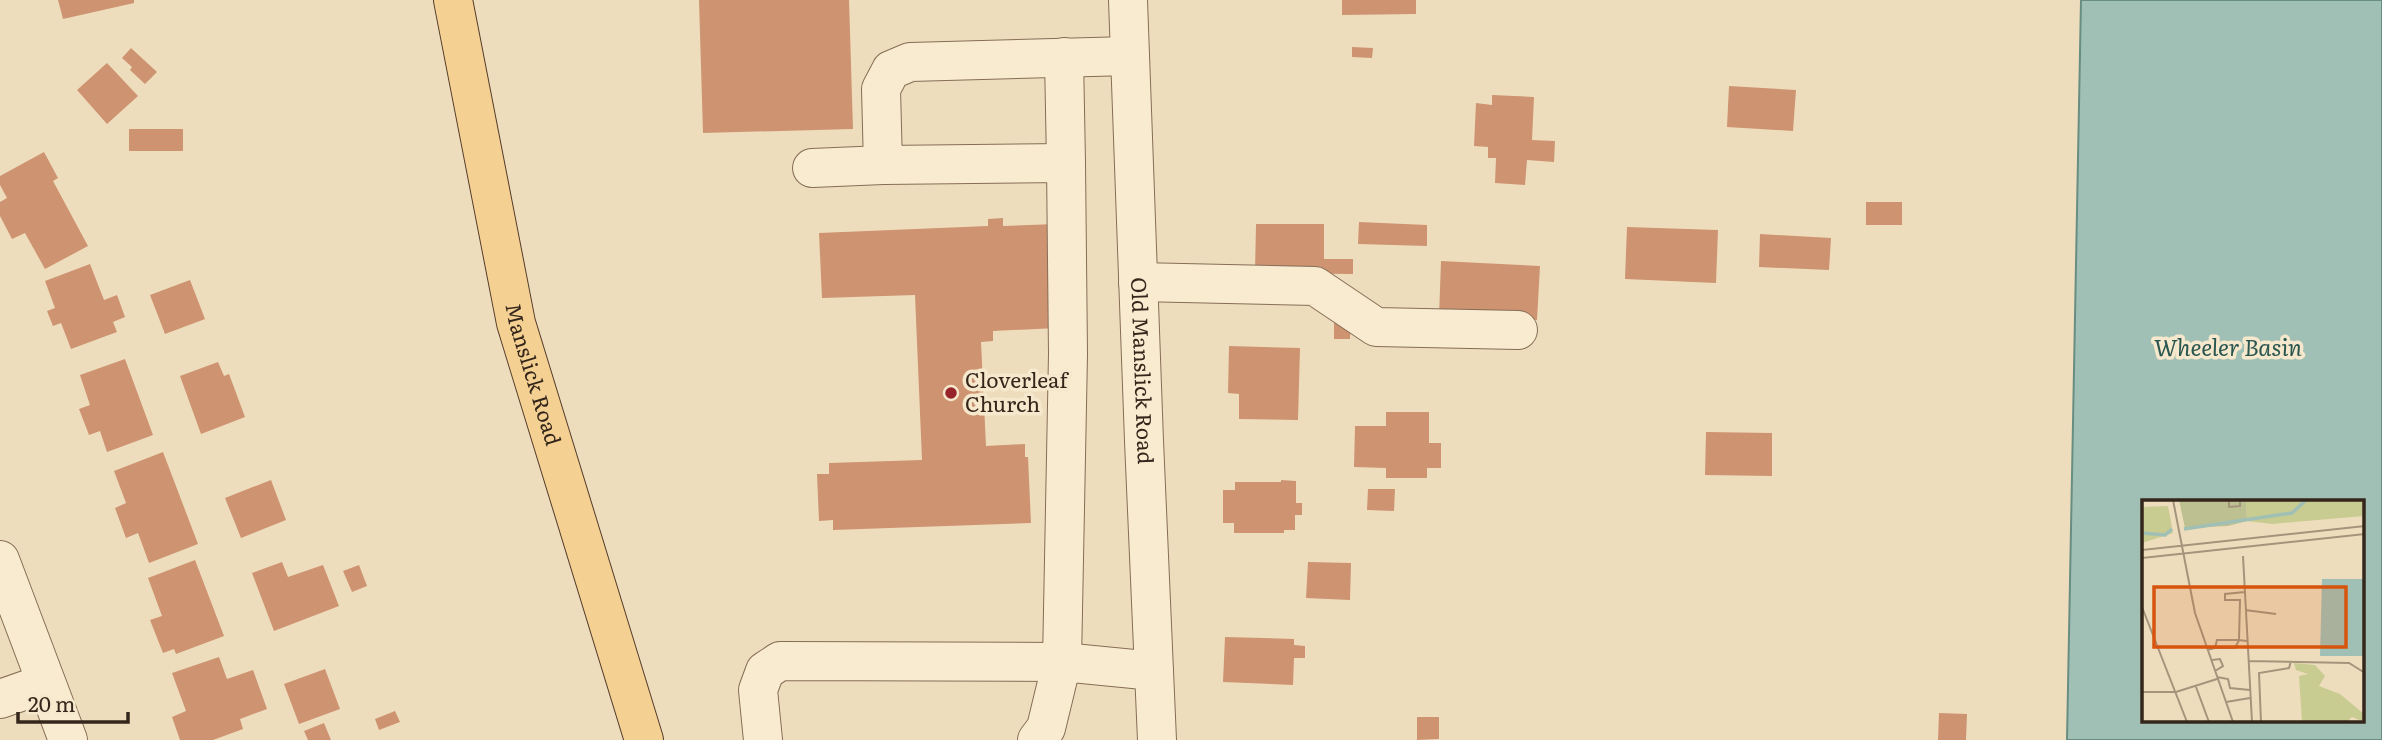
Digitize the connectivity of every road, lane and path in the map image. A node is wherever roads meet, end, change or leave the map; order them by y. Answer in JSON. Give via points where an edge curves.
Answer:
{"nodes":[{"id":1,"x":453,"y":0,"type":"edge"},
{"id":2,"x":1128,"y":0,"type":"edge"},
{"id":3,"x":1130,"y":55,"type":"junction"},
{"id":4,"x":1064,"y":57,"type":"junction"},
{"id":5,"x":1066,"y":163,"type":"junction"},
{"id":6,"x":883,"y":165,"type":"junction"},
{"id":7,"x":812,"y":168,"type":"dead end"},
{"id":8,"x":1138,"y":282,"type":"junction"},
{"id":9,"x":1518,"y":330,"type":"dead end"},
{"id":10,"x":0,"y":560,"type":"edge"},
{"id":11,"x":1062,"y":662,"type":"junction"},
{"id":12,"x":1154,"y":671,"type":"junction"},
{"id":13,"x":46,"y":683,"type":"junction"},
{"id":14,"x":0,"y":699,"type":"edge"},
{"id":15,"x":68,"y":740,"type":"edge"},
{"id":16,"x":644,"y":740,"type":"edge"},
{"id":17,"x":763,"y":740,"type":"edge"},
{"id":18,"x":1037,"y":740,"type":"edge"},
{"id":19,"x":1157,"y":740,"type":"edge"}],
"edges":[{"from":1,"to":16,"type":"main road","name":"Manslick Road","via":[[516,323]]},
{"from":2,"to":3,"type":"street","name":"Old Manslick Road"},
{"from":3,"to":4,"type":"street"},
{"from":3,"to":8,"type":"street","name":"Old Manslick Road"},
{"from":4,"to":5,"type":"street"},
{"from":4,"to":6,"type":"street","via":[[911,62],[891,70],[881,89]]},
{"from":5,"to":6,"type":"street"},
{"from":5,"to":11,"type":"street","via":[[1068,354]]},
{"from":6,"to":7,"type":"street"},
{"from":8,"to":9,"type":"street","via":[[1315,286],[1376,327]]},
{"from":8,"to":12,"type":"street","name":"Old Manslick Road"},
{"from":10,"to":13,"type":"street"},
{"from":11,"to":12,"type":"street"},
{"from":11,"to":17,"type":"street","via":[[780,662],[765,671],[758,690]]},
{"from":11,"to":18,"type":"street","via":[[1046,728]]},
{"from":12,"to":19,"type":"street","name":"Old Manslick Road"},
{"from":13,"to":14,"type":"street"},
{"from":13,"to":15,"type":"street"}]}
